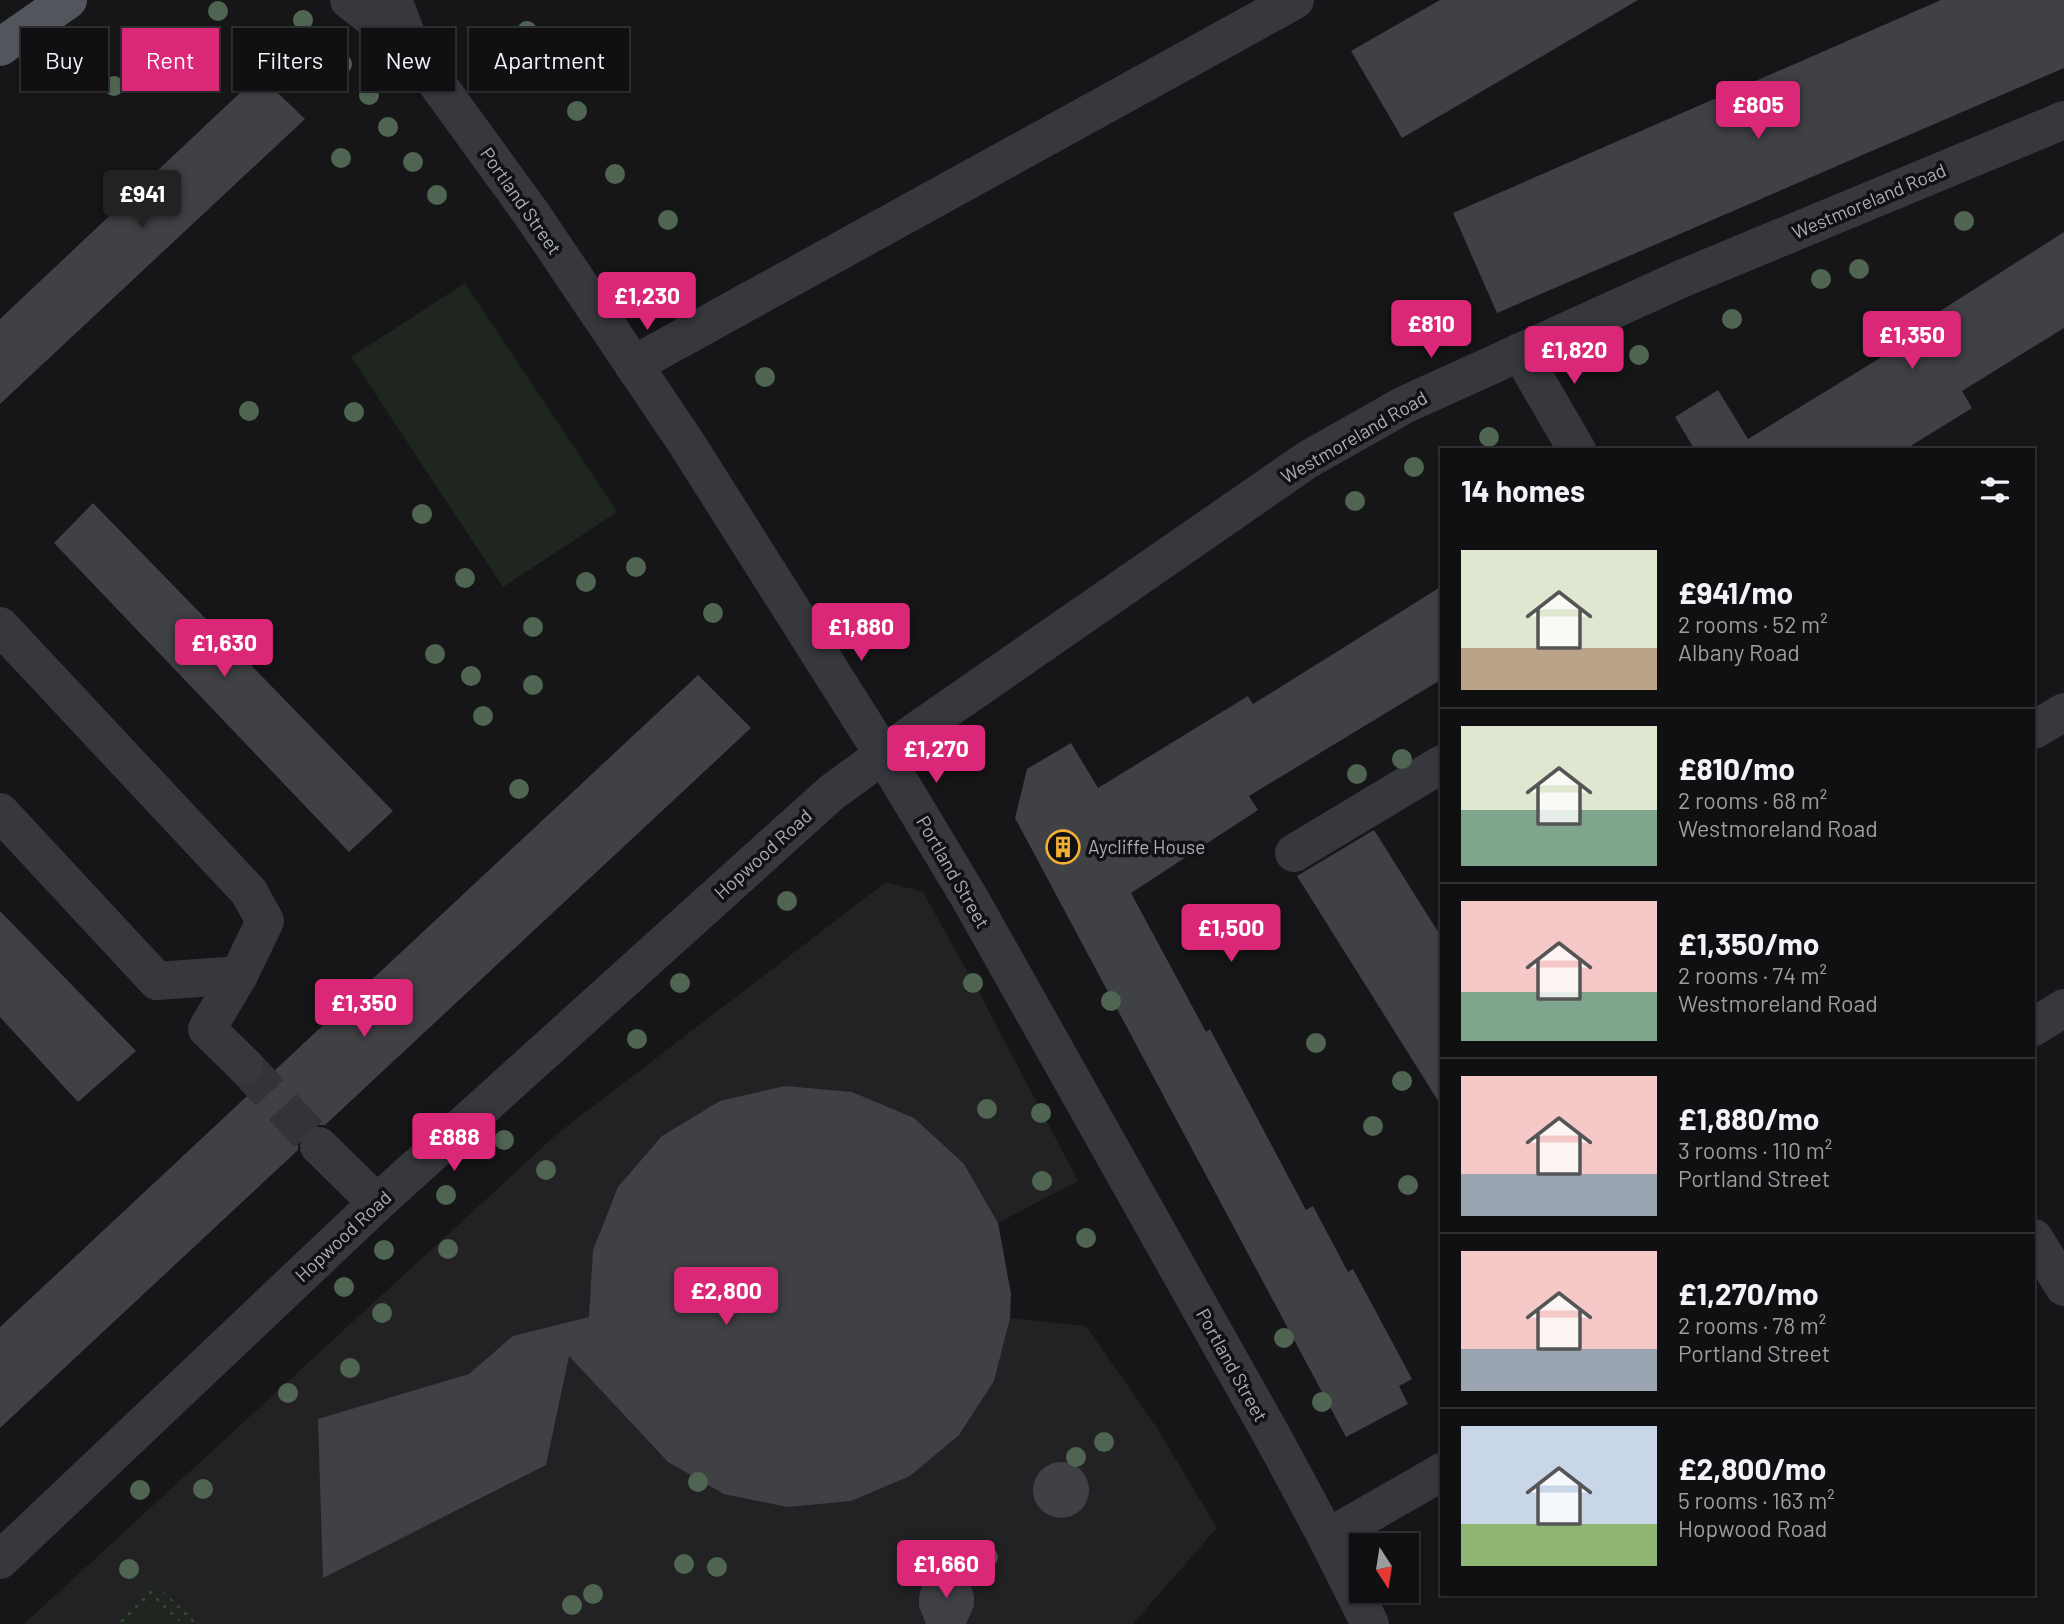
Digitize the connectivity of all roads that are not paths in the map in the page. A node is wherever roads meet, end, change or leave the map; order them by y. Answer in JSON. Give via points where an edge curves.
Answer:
{"nodes":[{"id":1,"x":68,"y":0,"type":"edge"},
{"id":2,"x":349,"y":0,"type":"edge"},
{"id":3,"x":393,"y":0,"type":"edge"},
{"id":4,"x":1294,"y":0,"type":"edge"},
{"id":5,"x":385,"y":28,"type":"edge"},
{"id":6,"x":404,"y":28,"type":"edge"},
{"id":7,"x":0,"y":47,"type":"edge"},
{"id":8,"x":442,"y":91,"type":"edge"},
{"id":9,"x":2064,"y":120,"type":"edge"},
{"id":10,"x":1520,"y":352,"type":"junction"},
{"id":11,"x":633,"y":365,"type":"junction"},
{"id":12,"x":1576,"y":448,"type":"edge"},
{"id":13,"x":0,"y":626,"type":"edge"},
{"id":14,"x":2064,"y":712,"type":"edge"},
{"id":15,"x":2035,"y":729,"type":"edge"},
{"id":16,"x":883,"y":754,"type":"junction"},
{"id":17,"x":1440,"y":765,"type":"edge"},
{"id":18,"x":0,"y":812,"type":"edge"},
{"id":19,"x":1294,"y":853,"type":"dead end"},
{"id":20,"x":239,"y":975,"type":"junction"},
{"id":21,"x":2064,"y":1008,"type":"edge"},
{"id":22,"x":2035,"y":1026,"type":"edge"},
{"id":23,"x":244,"y":1065,"type":"tunnel mouth"},
{"id":24,"x":319,"y":1146,"type":"tunnel mouth"},
{"id":25,"x":377,"y":1203,"type":"junction"},
{"id":26,"x":2035,"y":1240,"type":"edge"},
{"id":27,"x":2064,"y":1287,"type":"edge"},
{"id":28,"x":1440,"y":1473,"type":"edge"},
{"id":29,"x":1327,"y":1538,"type":"junction"},
{"id":30,"x":0,"y":1560,"type":"edge"},
{"id":31,"x":1370,"y":1624,"type":"edge"}],
"edges":[{"from":1,"to":7,"type":"main road"},
{"from":2,"to":5,"type":"street","name":"Portland Street"},
{"from":3,"to":6,"type":"street","name":"Portland Street"},
{"from":4,"to":11,"type":"street"},
{"from":8,"to":11,"type":"street","name":"Portland Street"},
{"from":9,"to":10,"type":"street","name":"Westmoreland Road","via":[[1681,279]]},
{"from":10,"to":12,"type":"street"},
{"from":10,"to":16,"type":"street","name":"Westmoreland Road","via":[[1404,405],[1307,460]]},
{"from":11,"to":16,"type":"street","name":"Portland Street"},
{"from":13,"to":20,"type":"street","via":[[248,892],[265,921]]},
{"from":14,"to":15,"type":"street"},
{"from":16,"to":25,"type":"street","name":"Hopwood Road","via":[[831,793]]},
{"from":16,"to":29,"type":"street","name":"Portland Street","via":[[969,897]]},
{"from":17,"to":19,"type":"street"},
{"from":18,"to":20,"type":"street","via":[[156,981]]},
{"from":20,"to":23,"type":"street","via":[[207,1029]]},
{"from":21,"to":22,"type":"street"},
{"from":24,"to":25,"type":"street"},
{"from":25,"to":30,"type":"street","name":"Hopwood Road"},
{"from":26,"to":27,"type":"street"},
{"from":28,"to":29,"type":"street"},
{"from":29,"to":31,"type":"street","name":"Portland Street"}]}
